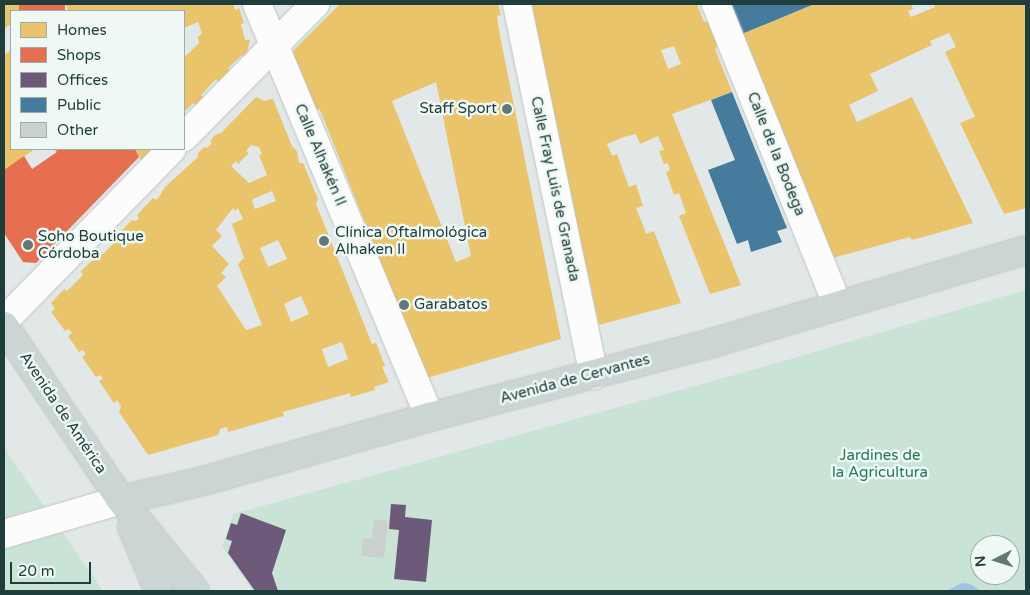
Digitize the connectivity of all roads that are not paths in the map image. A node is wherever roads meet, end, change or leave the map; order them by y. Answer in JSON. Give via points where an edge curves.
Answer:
{"nodes":[{"id":1,"x":257,"y":4,"type":"edge"},
{"id":2,"x":316,"y":4,"type":"edge"},
{"id":3,"x":517,"y":4,"type":"edge"},
{"id":4,"x":716,"y":4,"type":"edge"},
{"id":5,"x":274,"y":45,"type":"junction"},
{"id":6,"x":185,"y":136,"type":"edge"},
{"id":7,"x":171,"y":150,"type":"edge"},
{"id":8,"x":1026,"y":250,"type":"edge"},
{"id":9,"x":837,"y":304,"type":"junction"},
{"id":10,"x":4,"y":321,"type":"edge"},
{"id":11,"x":4,"y":326,"type":"edge"},
{"id":12,"x":594,"y":375,"type":"junction"},
{"id":13,"x":430,"y":417,"type":"junction"},
{"id":14,"x":121,"y":500,"type":"junction"},
{"id":15,"x":4,"y":534,"type":"edge"},
{"id":16,"x":159,"y":591,"type":"edge"},
{"id":17,"x":195,"y":591,"type":"edge"}],
"edges":[{"from":1,"to":5,"type":"street","name":"Calle Alhakén II"},
{"from":2,"to":5,"type":"street"},
{"from":3,"to":12,"type":"street","name":"Calle Fray Luis de Granada"},
{"from":4,"to":9,"type":"street","name":"Calle de la Bodega"},
{"from":5,"to":6,"type":"street"},
{"from":5,"to":13,"type":"street","name":"Calle Alhakén II"},
{"from":7,"to":10,"type":"street"},
{"from":8,"to":9,"type":"main road","name":"Avenida de Cervantes"},
{"from":9,"to":12,"type":"main road","name":"Avenida de Cervantes"},
{"from":11,"to":14,"type":"main road","name":"Avenida de América"},
{"from":12,"to":13,"type":"main road","name":"Avenida de Cervantes"},
{"from":13,"to":14,"type":"main road","name":"Avenida de Cervantes","via":[[207,480]]},
{"from":14,"to":15,"type":"street"},
{"from":14,"to":16,"type":"main road","name":"Avenida de América"},
{"from":14,"to":17,"type":"main road","name":"Avenida de América"}]}
